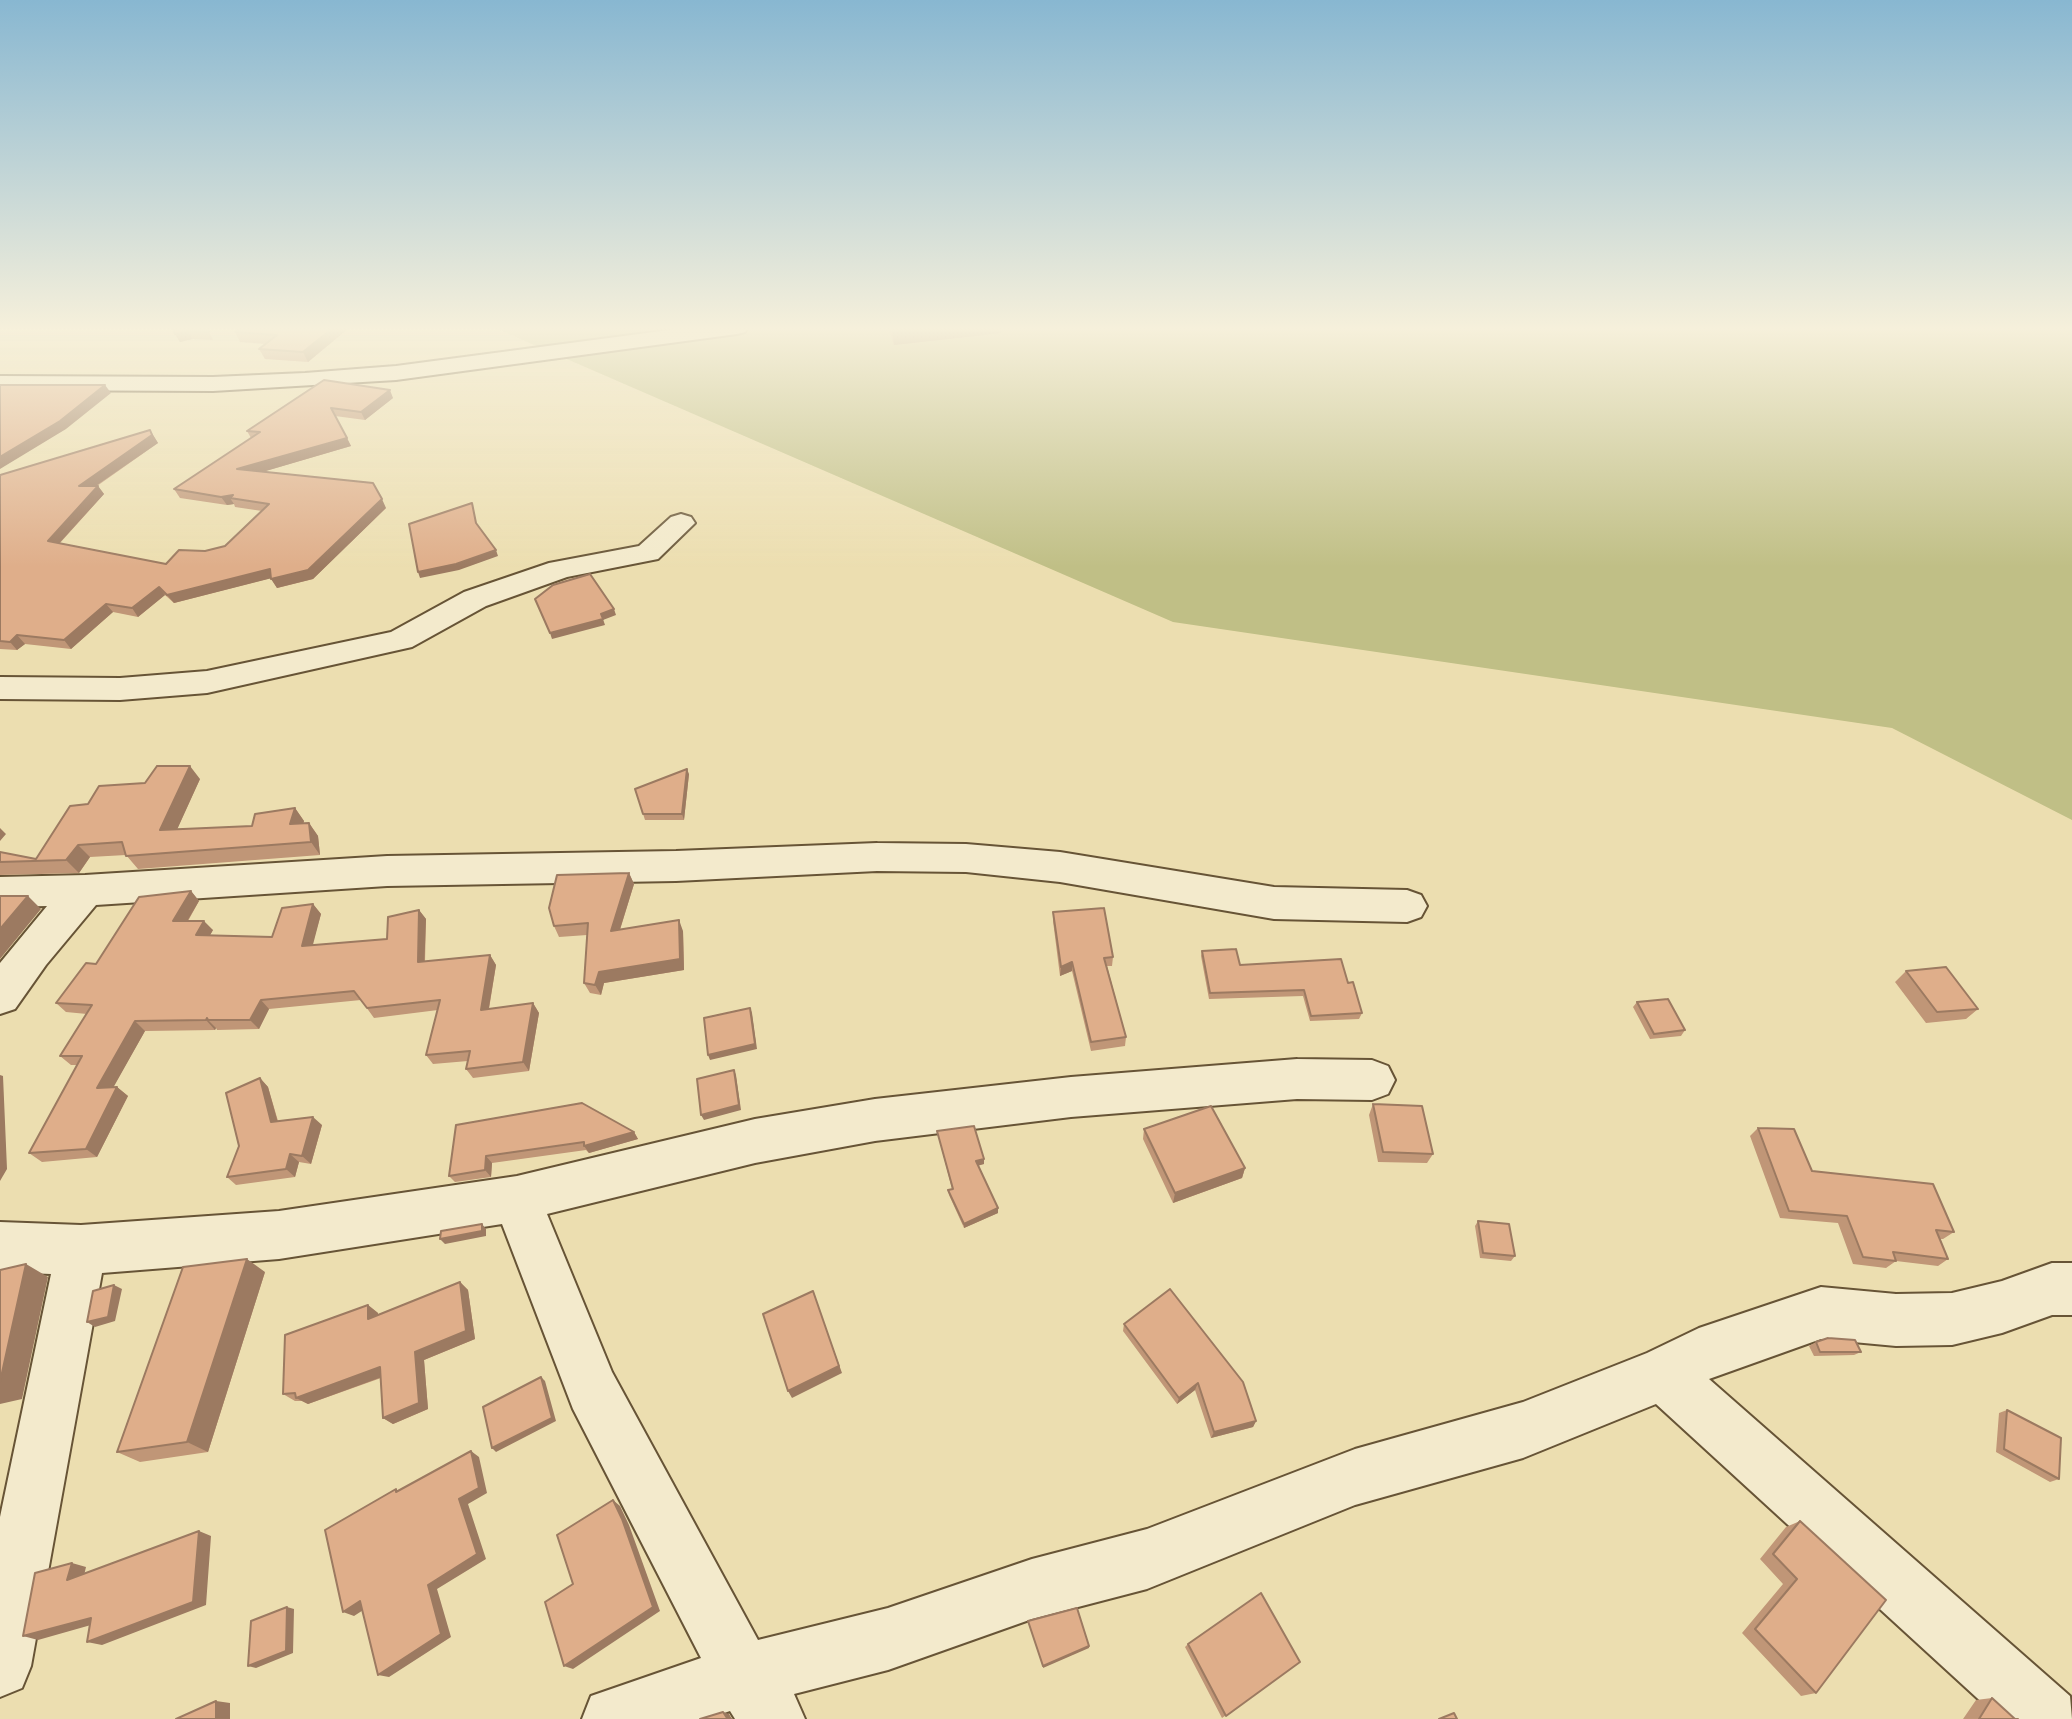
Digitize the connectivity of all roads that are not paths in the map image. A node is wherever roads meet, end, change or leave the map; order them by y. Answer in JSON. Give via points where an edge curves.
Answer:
{"nodes":[{"id":1,"x":681,"y":523,"type":"dead end"},
{"id":2,"x":0,"y":688,"type":"edge"},
{"id":3,"x":85,"y":890,"type":"junction"},
{"id":4,"x":0,"y":892,"type":"edge"},
{"id":5,"x":1407,"y":906,"type":"dead end"},
{"id":6,"x":0,"y":996,"type":"edge"},
{"id":7,"x":1372,"y":1080,"type":"dead end"},
{"id":8,"x":517,"y":1199,"type":"junction"},
{"id":9,"x":0,"y":1247,"type":"edge"},
{"id":10,"x":80,"y":1250,"type":"junction"},
{"id":11,"x":2072,"y":1289,"type":"edge"},
{"id":12,"x":1662,"y":1374,"type":"junction"},
{"id":13,"x":0,"y":1666,"type":"edge"},
{"id":14,"x":758,"y":1697,"type":"edge"},
{"id":15,"x":614,"y":1719,"type":"edge"},
{"id":16,"x":2047,"y":1719,"type":"edge"}],
"edges":[{"from":1,"to":2,"type":"street","via":[[648,553],[561,569],[487,594],[401,640],[207,681],[120,689]]},
{"from":3,"to":4,"type":"street"},
{"from":3,"to":5,"type":"street","via":[[387,871],[966,858],[1060,867],[1274,903]]},
{"from":3,"to":6,"type":"street"},
{"from":7,"to":8,"type":"street","via":[[1297,1079],[1098,1094],[875,1119],[755,1141]]},
{"from":8,"to":10,"type":"street","via":[[279,1235]]},
{"from":8,"to":14,"type":"street","via":[[592,1390]]},
{"from":9,"to":10,"type":"street"},
{"from":10,"to":13,"type":"street"},
{"from":11,"to":12,"type":"street","via":[[2052,1290],[1952,1319],[1896,1320],[1821,1313],[1699,1355]]},
{"from":12,"to":14,"type":"street","via":[[1523,1430],[1354,1477],[1147,1559],[1032,1589],[888,1639]]},
{"from":12,"to":16,"type":"street"},
{"from":14,"to":15,"type":"street"}]}
